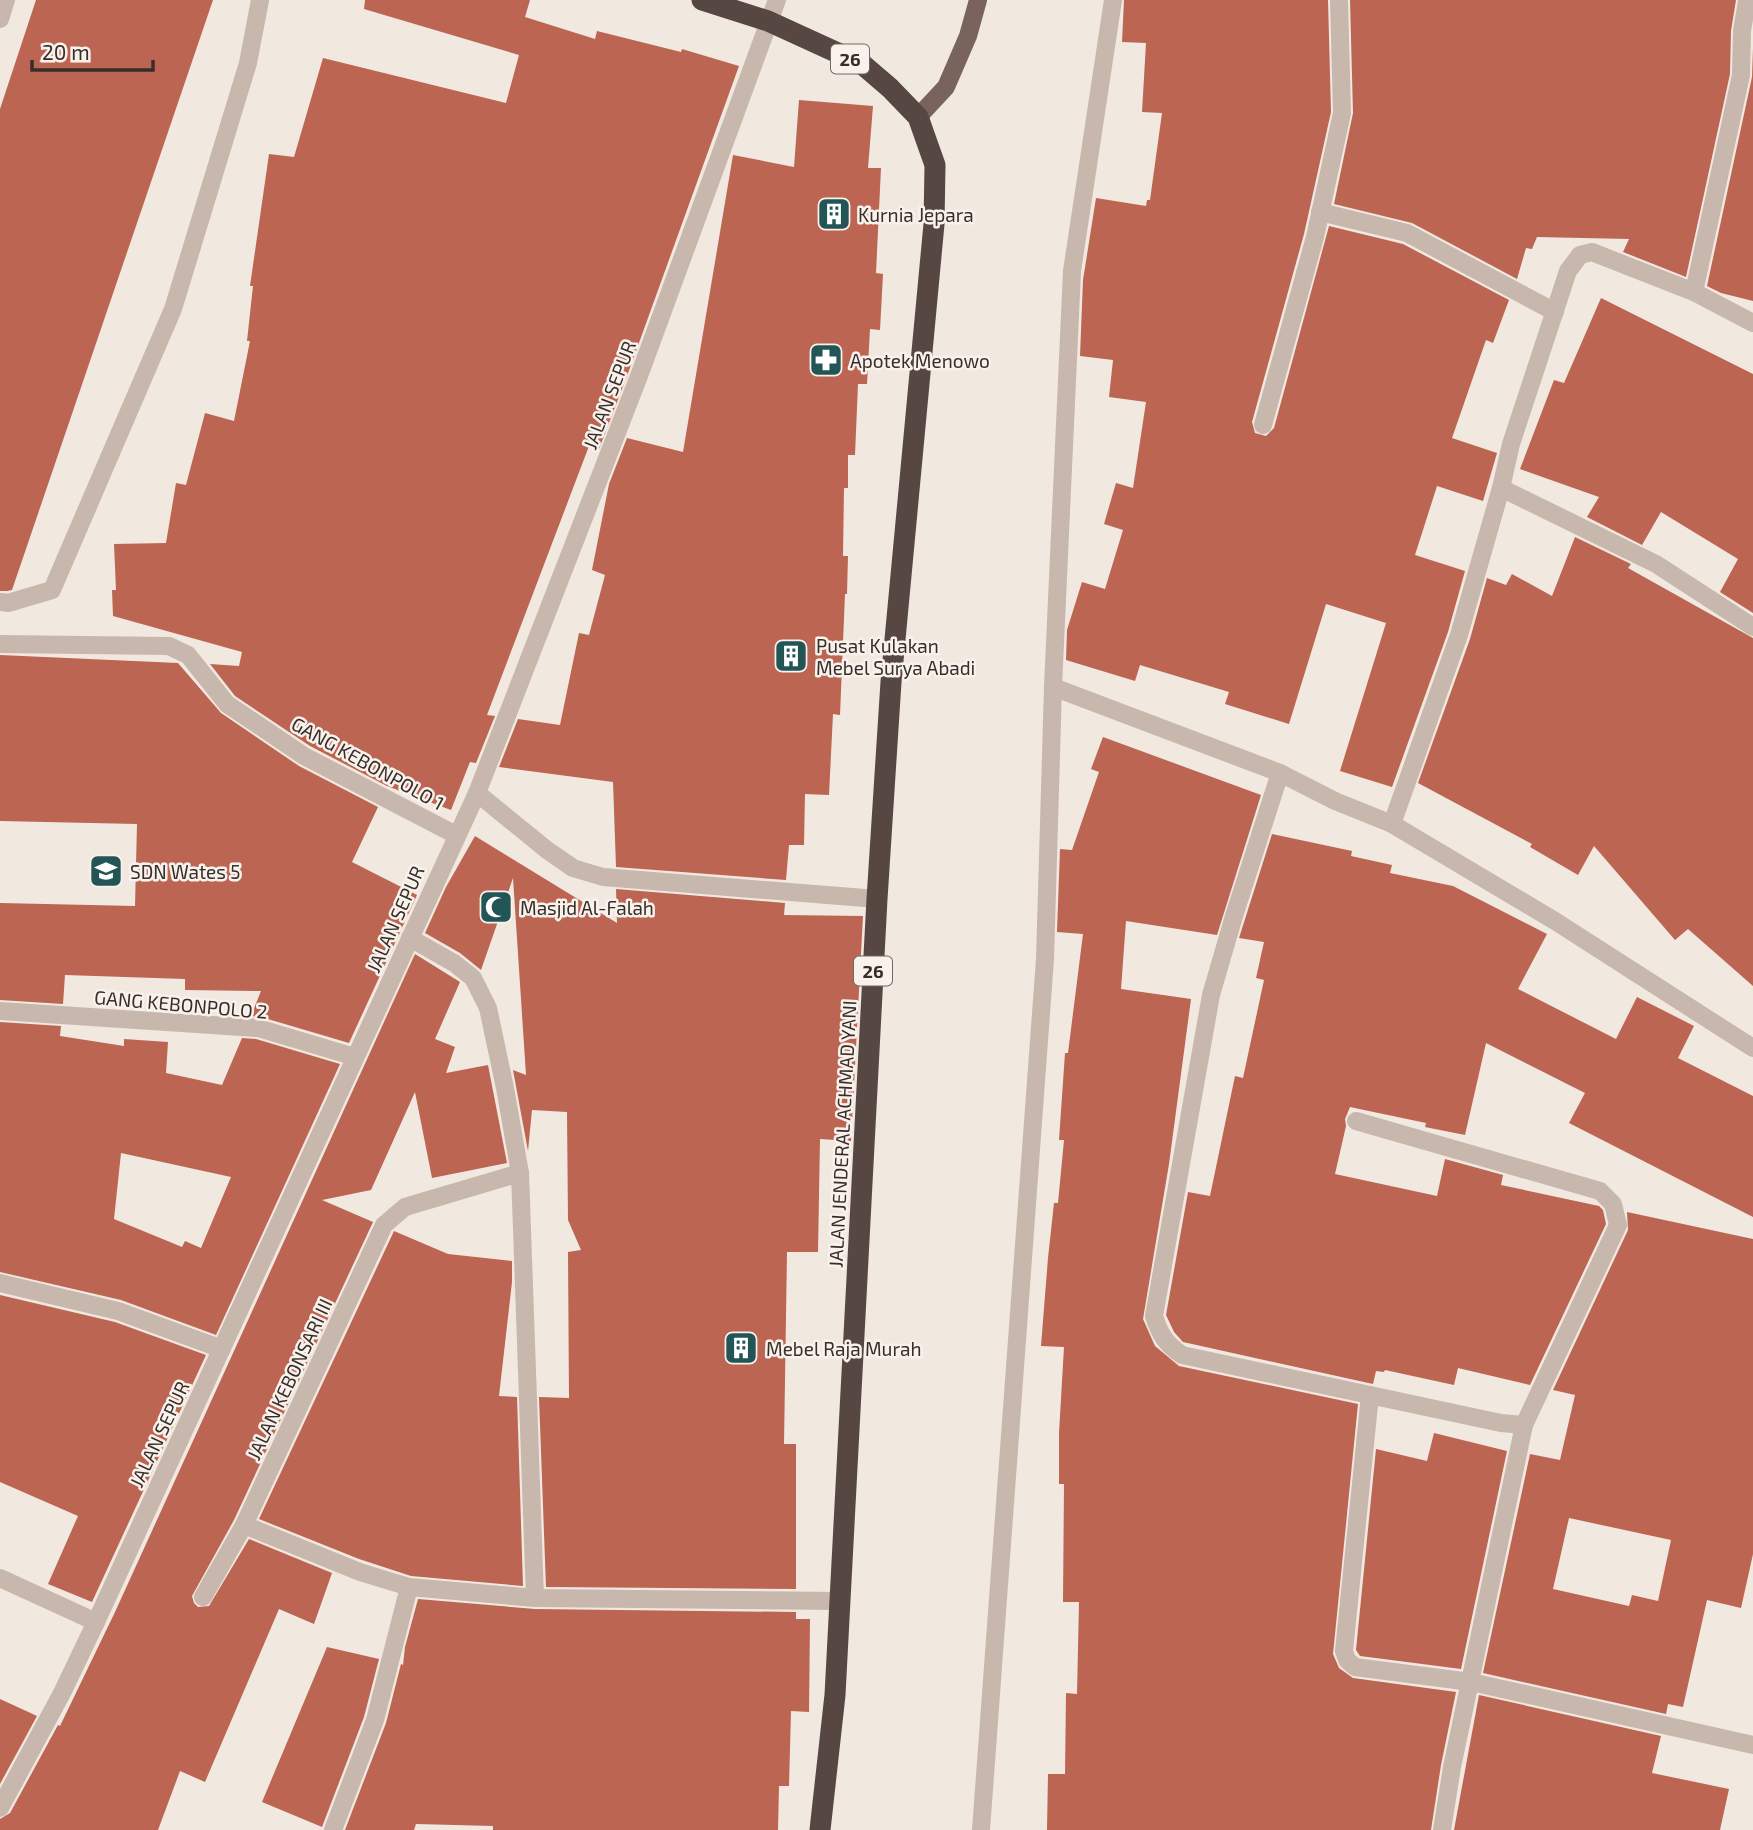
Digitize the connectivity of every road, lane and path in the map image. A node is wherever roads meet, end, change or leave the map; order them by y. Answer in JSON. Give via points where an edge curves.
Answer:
{"nodes":[{"id":1,"x":6,"y":0,"type":"edge"},
{"id":2,"x":260,"y":0,"type":"edge"},
{"id":3,"x":702,"y":0,"type":"edge"},
{"id":4,"x":776,"y":0,"type":"edge"},
{"id":5,"x":978,"y":0,"type":"edge"},
{"id":6,"x":1113,"y":0,"type":"edge"},
{"id":7,"x":1339,"y":0,"type":"edge"},
{"id":8,"x":1753,"y":2,"type":"edge"},
{"id":9,"x":0,"y":19,"type":"edge"},
{"id":10,"x":768,"y":21,"type":"junction"},
{"id":11,"x":918,"y":117,"type":"junction"},
{"id":12,"x":1320,"y":212,"type":"junction"},
{"id":13,"x":1694,"y":292,"type":"junction"},
{"id":14,"x":1555,"y":312,"type":"junction"},
{"id":15,"x":1753,"y":323,"type":"edge"},
{"id":16,"x":1263,"y":425,"type":"dead end"},
{"id":17,"x":1501,"y":488,"type":"junction"},
{"id":18,"x":0,"y":602,"type":"edge"},
{"id":19,"x":1753,"y":627,"type":"edge"},
{"id":20,"x":0,"y":644,"type":"edge"},
{"id":21,"x":1053,"y":687,"type":"junction"},
{"id":22,"x":1280,"y":773,"type":"junction"},
{"id":23,"x":477,"y":793,"type":"junction"},
{"id":24,"x":1392,"y":824,"type":"junction"},
{"id":25,"x":456,"y":835,"type":"junction"},
{"id":26,"x":877,"y":899,"type":"junction"},
{"id":27,"x":410,"y":938,"type":"junction"},
{"id":28,"x":0,"y":1012,"type":"edge"},
{"id":29,"x":1753,"y":1048,"type":"edge"},
{"id":30,"x":355,"y":1058,"type":"junction"},
{"id":31,"x":1356,"y":1121,"type":"dead end"},
{"id":32,"x":520,"y":1172,"type":"junction"},
{"id":33,"x":0,"y":1283,"type":"edge"},
{"id":34,"x":222,"y":1349,"type":"junction"},
{"id":35,"x":1370,"y":1395,"type":"junction"},
{"id":36,"x":1524,"y":1425,"type":"junction"},
{"id":37,"x":244,"y":1525,"type":"junction"},
{"id":38,"x":0,"y":1578,"type":"edge"},
{"id":39,"x":409,"y":1587,"type":"junction"},
{"id":40,"x":203,"y":1597,"type":"dead end"},
{"id":41,"x":535,"y":1598,"type":"junction"},
{"id":42,"x":840,"y":1601,"type":"junction"},
{"id":43,"x":96,"y":1622,"type":"junction"},
{"id":44,"x":1471,"y":1682,"type":"junction"},
{"id":45,"x":1753,"y":1745,"type":"edge"},
{"id":46,"x":0,"y":1808,"type":"edge"},
{"id":47,"x":333,"y":1830,"type":"edge"},
{"id":48,"x":820,"y":1830,"type":"edge"},
{"id":49,"x":981,"y":1830,"type":"edge"},
{"id":50,"x":1442,"y":1830,"type":"edge"}],
"edges":[{"from":1,"to":9,"type":"street"},
{"from":2,"to":18,"type":"street","via":[[248,63],[168,322],[52,590]]},
{"from":3,"to":10,"type":"highway","number":"26"},
{"from":4,"to":10,"type":"street","name":"JALAN SEPUR"},
{"from":5,"to":11,"type":"main road","via":[[946,88]]},
{"from":6,"to":21,"type":"street","via":[[1072,271]]},
{"from":7,"to":12,"type":"street","via":[[1342,113]]},
{"from":8,"to":13,"type":"street","via":[[1747,1],[1741,75]]},
{"from":10,"to":11,"type":"highway","number":"26","via":[[862,65]]},
{"from":10,"to":23,"type":"street","name":"JALAN SEPUR","via":[[639,376]]},
{"from":11,"to":26,"type":"highway","name":"JALAN JENDERAL ACHMAD YANI","number":"26","via":[[935,165],[934,224],[891,682]]},
{"from":12,"to":14,"type":"street","via":[[1406,233]]},
{"from":12,"to":16,"type":"street"},
{"from":13,"to":14,"type":"street","via":[[1592,252],[1580,255],[1568,271]]},
{"from":13,"to":15,"type":"street"},
{"from":14,"to":17,"type":"street"},
{"from":17,"to":19,"type":"street","via":[[1656,564]]},
{"from":17,"to":24,"type":"street","via":[[1459,635]]},
{"from":20,"to":25,"type":"street","name":"GANG KEBONPOLO 1","via":[[179,649],[228,704],[260,726],[304,755]]},
{"from":21,"to":22,"type":"street"},
{"from":21,"to":49,"type":"street","via":[[1045,959]]},
{"from":22,"to":24,"type":"street"},
{"from":22,"to":35,"type":"street","via":[[1211,995],[1154,1316],[1168,1346],[1182,1355]]},
{"from":23,"to":25,"type":"street","name":"JALAN SEPUR"},
{"from":23,"to":26,"type":"street","via":[[573,868],[603,877]]},
{"from":24,"to":29,"type":"street","via":[[1556,921]]},
{"from":25,"to":27,"type":"street","name":"JALAN SEPUR"},
{"from":26,"to":42,"type":"highway","name":"JALAN JENDERAL ACHMAD YANI","number":"26"},
{"from":27,"to":30,"type":"street","name":"JALAN SEPUR"},
{"from":27,"to":32,"type":"street","via":[[454,963],[482,992]]},
{"from":28,"to":30,"type":"street","name":"GANG KEBONPOLO 2","via":[[258,1028]]},
{"from":30,"to":34,"type":"street","name":"JALAN SEPUR"},
{"from":31,"to":36,"type":"street","via":[[1600,1191],[1613,1204],[1618,1225]]},
{"from":32,"to":37,"type":"street","name":"JALAN KEBONSARI III","via":[[405,1207],[384,1225]]},
{"from":32,"to":41,"type":"street"},
{"from":33,"to":34,"type":"street","via":[[118,1311]]},
{"from":34,"to":43,"type":"street","name":"JALAN SEPUR"},
{"from":35,"to":36,"type":"street"},
{"from":35,"to":44,"type":"street","via":[[1344,1651],[1347,1660],[1355,1667]]},
{"from":36,"to":44,"type":"street"},
{"from":37,"to":39,"type":"street"},
{"from":37,"to":40,"type":"street","name":"JALAN KEBONSARI III"},
{"from":38,"to":43,"type":"street"},
{"from":39,"to":41,"type":"street"},
{"from":39,"to":47,"type":"street","via":[[375,1720]]},
{"from":41,"to":42,"type":"street"},
{"from":42,"to":48,"type":"highway","name":"JALAN JENDERAL ACHMAD YANI","number":"26"},
{"from":43,"to":46,"type":"street","name":"JALAN SEPUR"},
{"from":44,"to":45,"type":"street"},
{"from":44,"to":50,"type":"street"}]}
